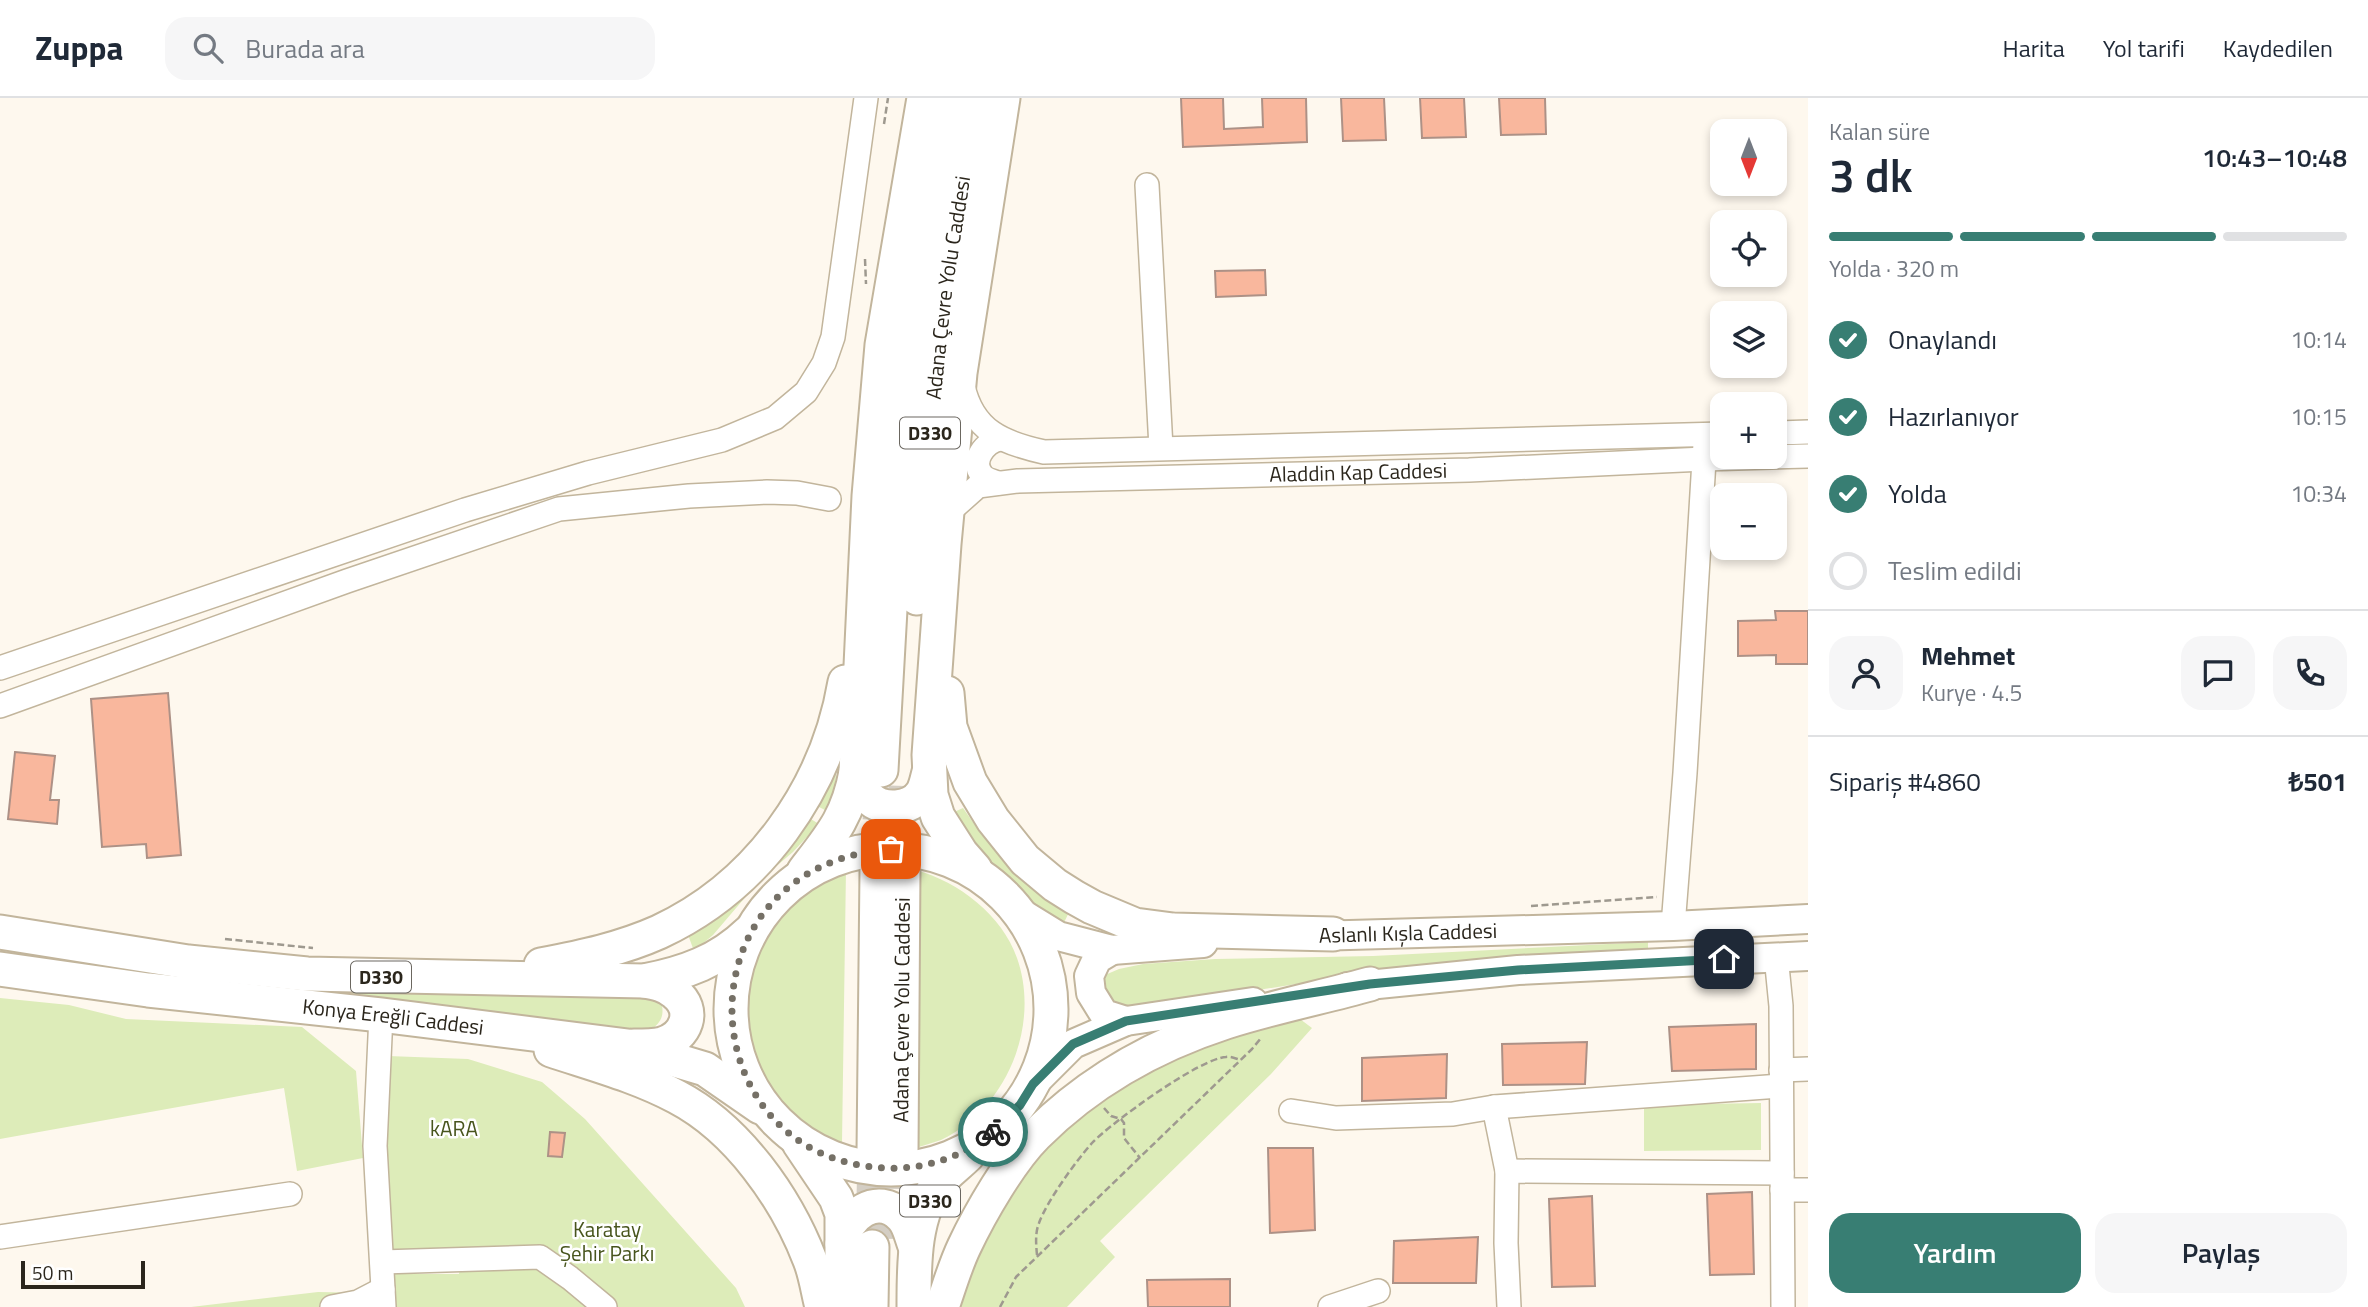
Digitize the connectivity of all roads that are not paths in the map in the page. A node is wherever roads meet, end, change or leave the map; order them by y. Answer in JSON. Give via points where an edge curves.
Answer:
{"nodes":[{"id":1,"x":866,"y":98,"type":"edge"},
{"id":2,"x":924,"y":98,"type":"edge"},
{"id":3,"x":950,"y":98,"type":"edge"},
{"id":4,"x":976,"y":98,"type":"edge"},
{"id":5,"x":1003,"y":98,"type":"edge"},
{"id":6,"x":1147,"y":185,"type":"dead end"},
{"id":7,"x":960,"y":373,"type":"junction"},
{"id":8,"x":1808,"y":432,"type":"edge"},
{"id":9,"x":1787,"y":433,"type":"edge"},
{"id":10,"x":1710,"y":435,"type":"edge"},
{"id":11,"x":1000,"y":439,"type":"junction"},
{"id":12,"x":1710,"y":445,"type":"edge"},
{"id":13,"x":1161,"y":448,"type":"junction"},
{"id":14,"x":1808,"y":456,"type":"edge"},
{"id":15,"x":1704,"y":459,"type":"junction"},
{"id":16,"x":998,"y":483,"type":"junction"},
{"id":17,"x":869,"y":496,"type":"junction"},
{"id":18,"x":828,"y":499,"type":"dead end"},
{"id":19,"x":944,"y":544,"type":"junction"},
{"id":20,"x":941,"y":590,"type":"junction"},
{"id":21,"x":0,"y":668,"type":"edge"},
{"id":22,"x":0,"y":706,"type":"edge"},
{"id":23,"x":893,"y":771,"type":"junction"},
{"id":24,"x":890,"y":869,"type":"tunnel mouth"},
{"id":25,"x":800,"y":877,"type":"junction"},
{"id":26,"x":982,"y":877,"type":"junction"},
{"id":27,"x":1019,"y":912,"type":"junction"},
{"id":28,"x":1808,"y":919,"type":"edge"},
{"id":29,"x":1673,"y":926,"type":"junction"},
{"id":30,"x":6,"y":927,"type":"edge"},
{"id":31,"x":751,"y":931,"type":"junction"},
{"id":32,"x":1333,"y":934,"type":"junction"},
{"id":33,"x":1112,"y":950,"type":"junction"},
{"id":34,"x":1776,"y":956,"type":"junction"},
{"id":35,"x":1808,"y":956,"type":"edge"},
{"id":36,"x":0,"y":969,"type":"edge"},
{"id":37,"x":460,"y":978,"type":"junction"},
{"id":38,"x":645,"y":981,"type":"junction"},
{"id":39,"x":1370,"y":984,"type":"junction"},
{"id":40,"x":381,"y":1015,"type":"junction"},
{"id":41,"x":1126,"y":1021,"type":"junction"},
{"id":42,"x":486,"y":1029,"type":"junction"},
{"id":43,"x":628,"y":1046,"type":"junction"},
{"id":44,"x":1808,"y":1069,"type":"edge"},
{"id":45,"x":1781,"y":1078,"type":"junction"},
{"id":46,"x":1033,"y":1084,"type":"junction"},
{"id":47,"x":1494,"y":1107,"type":"junction"},
{"id":48,"x":1291,"y":1111,"type":"dead end"},
{"id":49,"x":768,"y":1112,"type":"junction"},
{"id":50,"x":1003,"y":1123,"type":"junction"},
{"id":51,"x":793,"y":1136,"type":"junction"},
{"id":52,"x":887,"y":1152,"type":"tunnel mouth"},
{"id":53,"x":1507,"y":1171,"type":"junction"},
{"id":54,"x":1782,"y":1181,"type":"junction"},
{"id":55,"x":1808,"y":1190,"type":"edge"},
{"id":56,"x":290,"y":1194,"type":"dead end"},
{"id":57,"x":0,"y":1237,"type":"edge"},
{"id":58,"x":882,"y":1247,"type":"junction"},
{"id":59,"x":382,"y":1262,"type":"junction"},
{"id":60,"x":1378,"y":1291,"type":"dead end"},
{"id":61,"x":384,"y":1298,"type":"edge"},
{"id":62,"x":332,"y":1307,"type":"edge"},
{"id":63,"x":605,"y":1307,"type":"edge"},
{"id":64,"x":822,"y":1307,"type":"edge"},
{"id":65,"x":842,"y":1307,"type":"edge"},
{"id":66,"x":871,"y":1307,"type":"edge"},
{"id":67,"x":899,"y":1307,"type":"edge"},
{"id":68,"x":914,"y":1307,"type":"edge"},
{"id":69,"x":942,"y":1307,"type":"edge"},
{"id":70,"x":1330,"y":1307,"type":"edge"},
{"id":71,"x":1509,"y":1307,"type":"edge"},
{"id":72,"x":1783,"y":1307,"type":"edge"}],
"edges":[{"from":1,"to":21,"type":"street","via":[[833,337],[824,363],[806,391],[775,418],[722,440],[465,510]]},
{"from":2,"to":17,"type":"highway","via":[[882,345]]},
{"from":3,"to":23,"type":"highway","name":"Adana Çevre Yolu Caddesi","number":"D330","via":[[912,347],[894,538]]},
{"from":4,"to":23,"type":"highway","name":"Adana Çevre Yolu Caddesi","number":"D330","via":[[945,291]]},
{"from":5,"to":7,"type":"highway"},
{"from":6,"to":13,"type":"street"},
{"from":7,"to":11,"type":"street","via":[[967,405],[982,426]]},
{"from":7,"to":19,"type":"highway"},
{"from":8,"to":9,"type":"street"},
{"from":10,"to":13,"type":"street","name":"Aladdin Kap Caddesi"},
{"from":11,"to":13,"type":"street","name":"Aladdin Kap Caddesi","via":[[1044,452]]},
{"from":11,"to":16,"type":"street","via":[[985,446],[978,466],[987,479]]},
{"from":12,"to":15,"type":"street"},
{"from":14,"to":15,"type":"street","name":"Aladdin Kap Caddesi"},
{"from":15,"to":16,"type":"street","name":"Aladdin Kap Caddesi"},
{"from":15,"to":29,"type":"street"},
{"from":16,"to":19,"type":"street","name":"Aladdin Kap Caddesi","via":[[978,486],[951,510]]},
{"from":17,"to":23,"type":"highway"},
{"from":17,"to":37,"type":"highway","via":[[835,729],[802,801],[761,857],[703,907],[631,943],[593,955]]},
{"from":18,"to":22,"type":"street","via":[[767,492],[559,509]]},
{"from":19,"to":20,"type":"highway"},
{"from":20,"to":23,"type":"highway"},
{"from":20,"to":32,"type":"highway","via":[[950,727],[970,782],[993,820],[1041,873],[1092,907],[1135,925]]},
{"from":23,"to":25,"type":"highway","via":[[853,790],[841,822]]},
{"from":23,"to":26,"type":"highway","via":[[931,795],[937,817]]},
{"from":24,"to":52,"type":"highway","name":"Adana Çevre Yolu Caddesi"},
{"from":25,"to":26,"type":"highway","via":[[843,856],[891,849],[939,856]]},
{"from":25,"to":31,"type":"highway","via":[[772,901]]},
{"from":26,"to":27,"type":"highway"},
{"from":27,"to":33,"type":"main road","name":"Aslanlı Kışla Caddesi","via":[[1058,936]]},
{"from":27,"to":46,"type":"highway","via":[[1035,937],[1051,996],[1045,1056]]},
{"from":28,"to":29,"type":"main road","name":"Aslanlı Kışla Caddesi"},
{"from":29,"to":32,"type":"main road","name":"Aslanlı Kışla Caddesi"},
{"from":30,"to":37,"type":"highway","name":"Konya Ereğli Caddesi","number":"D330","via":[[188,962],[307,974]]},
{"from":31,"to":38,"type":"highway","name":"Konya Ereğli Caddesi","number":"D330","via":[[696,968]]},
{"from":31,"to":49,"type":"highway","via":[[736,966],[731,1004],[734,1043],[747,1079]]},
{"from":32,"to":33,"type":"main road","name":"Aslanlı Kışla Caddesi"},
{"from":33,"to":41,"type":"main road","via":[[1097,959],[1089,976],[1091,993],[1104,1014]]},
{"from":34,"to":35,"type":"main road","name":"Aslanlı Kışla Caddesi"},
{"from":34,"to":39,"type":"main road","name":"Aslanlı Kışla Caddesi","via":[[1518,970]]},
{"from":34,"to":45,"type":"street"},
{"from":36,"to":40,"type":"highway","name":"Konya Ereğli Caddesi","number":"D330"},
{"from":37,"to":38,"type":"highway","name":"Konya Ereğli Caddesi","number":"D330"},
{"from":38,"to":43,"type":"highway","via":[[678,994],[685,1006],[684,1028],[662,1044]]},
{"from":39,"to":41,"type":"main road","name":"Aslanlı Kışla Caddesi"},
{"from":39,"to":69,"type":"highway","via":[[1226,1022],[1125,1065],[1097,1096],[1035,1136],[998,1186],[963,1248]]},
{"from":40,"to":42,"type":"highway","name":"Konya Ereğli Caddesi","number":"D330"},
{"from":40,"to":59,"type":"street","via":[[375,1146]]},
{"from":41,"to":46,"type":"main road","name":"Aslanlı Kışla Caddesi","via":[[1073,1044]]},
{"from":42,"to":43,"type":"highway","name":"Konya Ereğli Caddesi"},
{"from":42,"to":64,"type":"highway","number":"D330","via":[[649,1083],[719,1126],[777,1192],[811,1262]]},
{"from":43,"to":49,"type":"highway","name":"Konya Ereğli Caddesi","via":[[705,1069]]},
{"from":44,"to":45,"type":"street"},
{"from":45,"to":47,"type":"street"},
{"from":45,"to":54,"type":"street"},
{"from":46,"to":50,"type":"highway"},
{"from":47,"to":48,"type":"street","via":[[1452,1114],[1336,1118]]},
{"from":47,"to":53,"type":"street"},
{"from":49,"to":51,"type":"highway"},
{"from":50,"to":51,"type":"highway","via":[[960,1153],[901,1168],[840,1161]]},
{"from":50,"to":58,"type":"highway","number":"D330","via":[[939,1182],[927,1207]]},
{"from":51,"to":58,"type":"highway","via":[[842,1214]]},
{"from":53,"to":54,"type":"street"},
{"from":53,"to":71,"type":"street"},
{"from":54,"to":55,"type":"street"},
{"from":54,"to":72,"type":"street"},
{"from":56,"to":57,"type":"street"},
{"from":58,"to":65,"type":"highway"},
{"from":58,"to":66,"type":"highway","number":"D330"},
{"from":58,"to":67,"type":"highway","number":"D330"},
{"from":58,"to":68,"type":"highway","number":"D330"},
{"from":59,"to":61,"type":"street"},
{"from":59,"to":63,"type":"street","via":[[540,1258]]},
{"from":60,"to":70,"type":"street"},
{"from":61,"to":62,"type":"street"}]}
